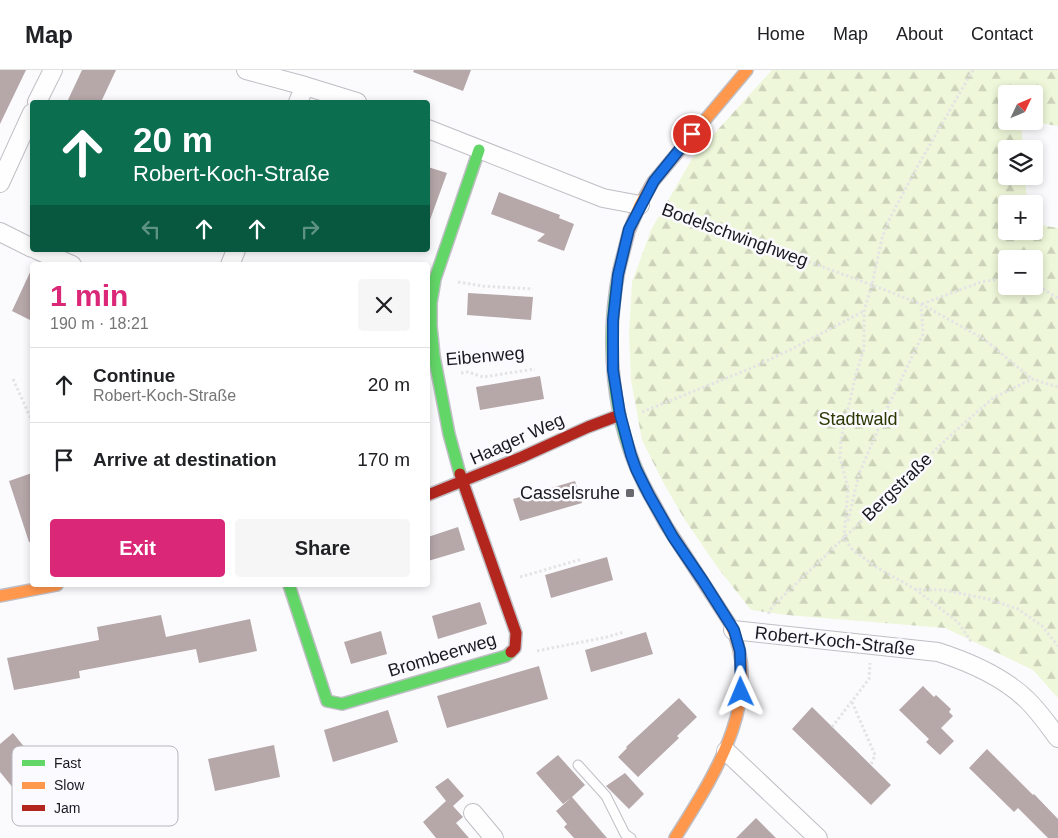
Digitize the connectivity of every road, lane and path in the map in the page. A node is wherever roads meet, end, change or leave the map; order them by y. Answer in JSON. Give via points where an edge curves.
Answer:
{"nodes":[{"id":1,"x":53,"y":70,"type":"edge"},
{"id":2,"x":747,"y":70,"type":"edge"},
{"id":3,"x":973,"y":70,"type":"edge"},
{"id":4,"x":253,"y":71,"type":"edge"},
{"id":5,"x":305,"y":86,"type":"junction"},
{"id":6,"x":39,"y":100,"type":"edge"},
{"id":7,"x":299,"y":100,"type":"edge"},
{"id":8,"x":350,"y":100,"type":"edge"},
{"id":9,"x":30,"y":117,"type":"edge"},
{"id":10,"x":430,"y":130,"type":"edge"},
{"id":11,"x":479,"y":150,"type":"junction"},
{"id":12,"x":0,"y":183,"type":"edge"},
{"id":13,"x":640,"y":205,"type":"junction"},
{"id":14,"x":0,"y":232,"type":"edge"},
{"id":15,"x":30,"y":247,"type":"edge"},
{"id":16,"x":42,"y":252,"type":"edge"},
{"id":17,"x":65,"y":262,"type":"edge"},
{"id":18,"x":435,"y":279,"type":"junction"},
{"id":19,"x":998,"y":279,"type":"edge"},
{"id":20,"x":872,"y":285,"type":"junction"},
{"id":21,"x":533,"y":289,"type":"dead end"},
{"id":22,"x":1043,"y":289,"type":"edge"},
{"id":23,"x":1058,"y":298,"type":"edge"},
{"id":24,"x":921,"y":304,"type":"junction"},
{"id":25,"x":864,"y":311,"type":"junction"},
{"id":26,"x":535,"y":369,"type":"dead end"},
{"id":27,"x":438,"y":378,"type":"junction"},
{"id":28,"x":13,"y":379,"type":"dead end"},
{"id":29,"x":1032,"y":380,"type":"junction"},
{"id":30,"x":1058,"y":387,"type":"edge"},
{"id":31,"x":620,"y":414,"type":"junction"},
{"id":32,"x":30,"y":417,"type":"edge"},
{"id":33,"x":462,"y":482,"type":"junction"},
{"id":34,"x":430,"y":494,"type":"edge"},
{"id":35,"x":844,"y":538,"type":"junction"},
{"id":36,"x":582,"y":558,"type":"dead end"},
{"id":37,"x":498,"y":583,"type":"junction"},
{"id":38,"x":47,"y":587,"type":"edge"},
{"id":39,"x":290,"y":587,"type":"edge"},
{"id":40,"x":915,"y":589,"type":"junction"},
{"id":41,"x":0,"y":596,"type":"edge"},
{"id":42,"x":734,"y":630,"type":"junction"},
{"id":43,"x":624,"y":632,"type":"dead end"},
{"id":44,"x":767,"y":634,"type":"junction"},
{"id":45,"x":873,"y":645,"type":"junction"},
{"id":46,"x":1058,"y":646,"type":"edge"},
{"id":47,"x":516,"y":648,"type":"junction"},
{"id":48,"x":978,"y":667,"type":"junction"},
{"id":49,"x":852,"y":702,"type":"junction"},
{"id":50,"x":832,"y":727,"type":"dead end"},
{"id":51,"x":1058,"y":738,"type":"edge"},
{"id":52,"x":726,"y":752,"type":"junction"},
{"id":53,"x":578,"y":765,"type":"dead end"},
{"id":54,"x":871,"y":765,"type":"dead end"},
{"id":55,"x":473,"y":813,"type":"dead end"},
{"id":56,"x":494,"y":838,"type":"edge"},
{"id":57,"x":631,"y":838,"type":"edge"},
{"id":58,"x":675,"y":838,"type":"edge"},
{"id":59,"x":818,"y":838,"type":"edge"}],
"edges":[{"from":1,"to":6,"type":"street"},
{"from":2,"to":13,"type":"street","name":"Robert-Koch-Straße","via":[[654,181]]},
{"from":3,"to":20,"type":"path","via":[[889,220]]},
{"from":4,"to":5,"type":"street"},
{"from":5,"to":7,"type":"street"},
{"from":5,"to":8,"type":"street"},
{"from":9,"to":12,"type":"street"},
{"from":10,"to":11,"type":"street","name":"Bodelschwinghweg"},
{"from":11,"to":13,"type":"street","name":"Bodelschwinghweg","via":[[604,198]]},
{"from":11,"to":18,"type":"street","name":"Eibenweg"},
{"from":13,"to":20,"type":"path","name":"Bodelschwinghweg","via":[[659,206]]},
{"from":13,"to":31,"type":"street","name":"Robert-Koch-Straße","via":[[629,229],[618,275],[613,320],[613,370]]},
{"from":14,"to":15,"type":"street"},
{"from":16,"to":17,"type":"street"},
{"from":18,"to":21,"type":"path"},
{"from":18,"to":27,"type":"street","name":"Eibenweg","via":[[431,326]]},
{"from":19,"to":24,"type":"path"},
{"from":20,"to":24,"type":"path","name":"Bodelschwinghweg"},
{"from":20,"to":25,"type":"path"},
{"from":22,"to":23,"type":"path"},
{"from":24,"to":29,"type":"path","name":"Bodelschwinghweg","via":[[984,340]]},
{"from":24,"to":35,"type":"path","via":[[923,334],[859,474]]},
{"from":25,"to":31,"type":"path","via":[[748,369],[635,415]]},
{"from":25,"to":35,"type":"path","via":[[864,349],[841,439],[840,458],[848,488]]},
{"from":26,"to":27,"type":"path","name":"Eibenweg","via":[[483,377],[468,372]]},
{"from":27,"to":33,"type":"street","name":"Eibenweg"},
{"from":28,"to":32,"type":"path"},
{"from":29,"to":30,"type":"path"},
{"from":29,"to":35,"type":"path","name":"Bergstraße","via":[[993,398]]},
{"from":31,"to":33,"type":"street","name":"Haager Weg"},
{"from":31,"to":42,"type":"street","name":"Robert-Koch-Straße","via":[[631,455],[649,495]]},
{"from":33,"to":34,"type":"street","name":"Haager Weg"},
{"from":33,"to":37,"type":"street","name":"Brombeerweg"},
{"from":35,"to":40,"type":"path","via":[[852,549],[876,567]]},
{"from":35,"to":44,"type":"path","name":"Bergstraße","via":[[769,611]]},
{"from":36,"to":37,"type":"path"},
{"from":37,"to":47,"type":"street","name":"Brombeerweg","via":[[516,633]]},
{"from":38,"to":41,"type":"street"},
{"from":39,"to":47,"type":"street","name":"Brombeerweg","via":[[327,701],[342,704],[506,656]]},
{"from":40,"to":46,"type":"path","via":[[944,590],[1018,609],[1042,626]]},
{"from":40,"to":48,"type":"path","via":[[958,622],[973,644]]},
{"from":42,"to":44,"type":"street","name":"Robert-Koch-Straße"},
{"from":42,"to":52,"type":"street","via":[[740,651],[741,692],[739,711]]},
{"from":43,"to":47,"type":"path","via":[[529,653]]},
{"from":44,"to":45,"type":"street","name":"Robert-Koch-Straße"},
{"from":45,"to":48,"type":"street","name":"Robert-Koch-Straße","via":[[938,652]]},
{"from":45,"to":49,"type":"path","via":[[868,678]]},
{"from":48,"to":51,"type":"street","name":"Robert-Koch-Straße","via":[[1026,699]]},
{"from":49,"to":50,"type":"path"},
{"from":49,"to":54,"type":"path","via":[[875,755]]},
{"from":52,"to":58,"type":"street"},
{"from":52,"to":59,"type":"street"},
{"from":53,"to":57,"type":"lane","via":[[606,796],[625,834]]},
{"from":55,"to":56,"type":"street"}]}
